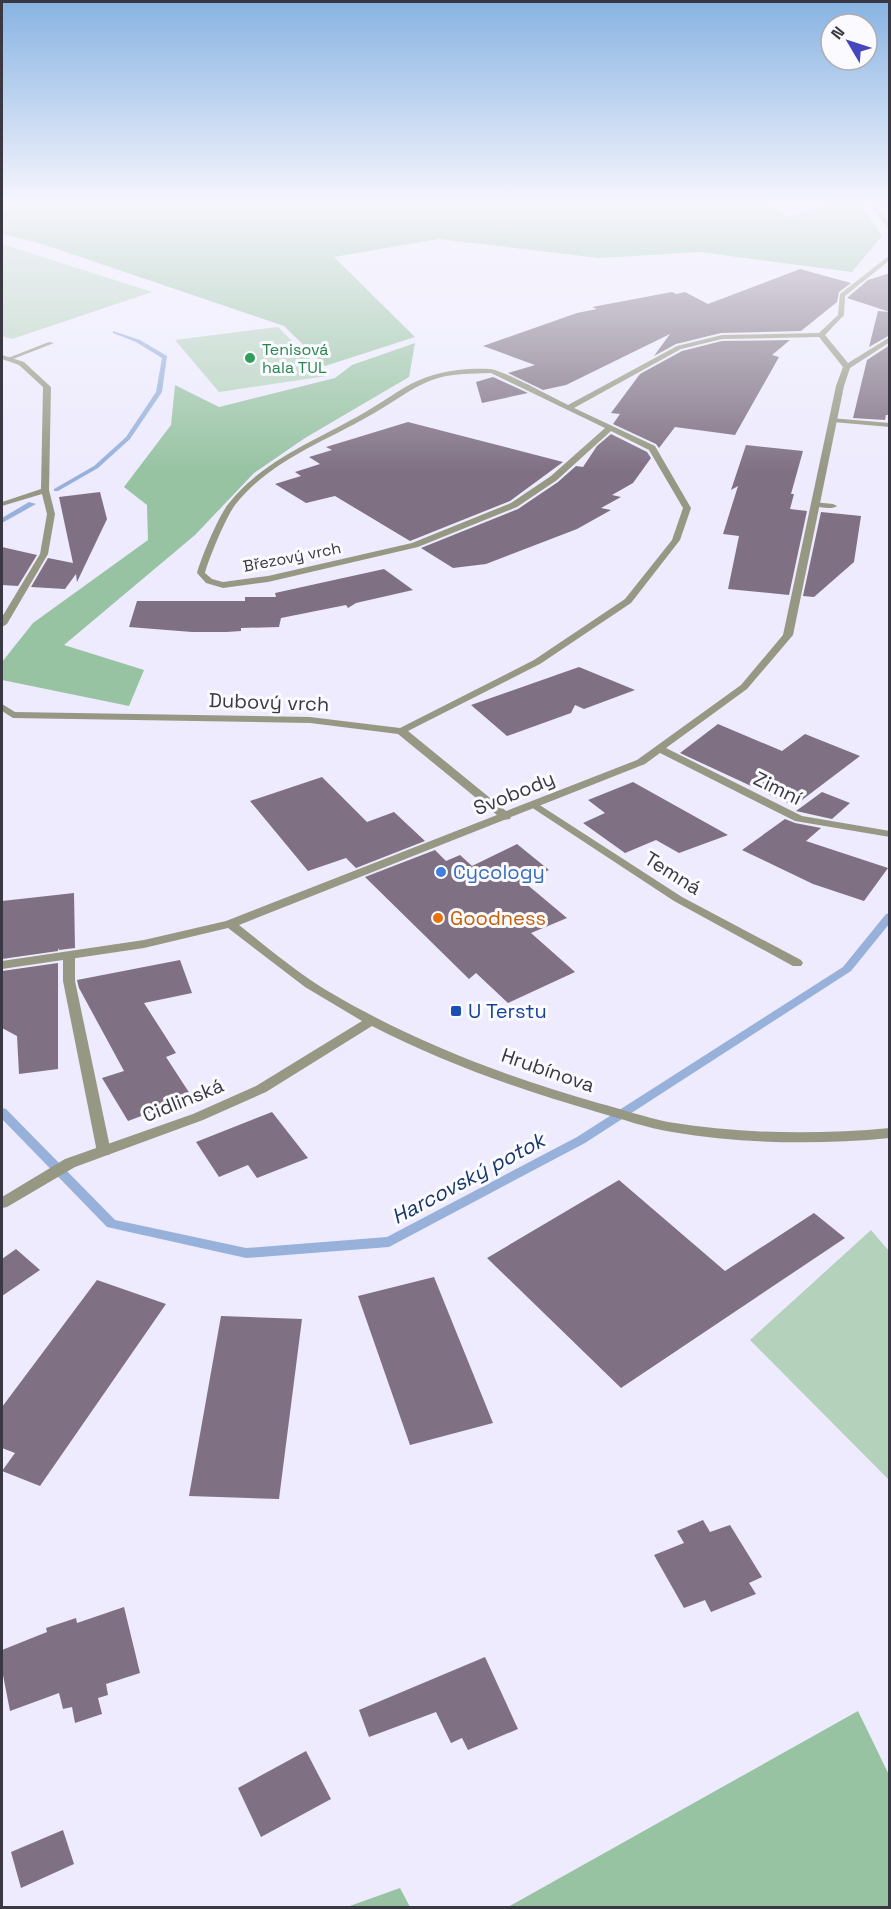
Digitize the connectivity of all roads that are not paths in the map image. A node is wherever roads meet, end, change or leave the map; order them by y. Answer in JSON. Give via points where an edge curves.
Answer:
{"nodes":[{"id":1,"x":844,"y":293,"type":"edge"},
{"id":2,"x":821,"y":335,"type":"junction"},
{"id":3,"x":890,"y":339,"type":"edge"},
{"id":4,"x":51,"y":343,"type":"dead end"},
{"id":5,"x":2,"y":357,"type":"edge"},
{"id":6,"x":11,"y":358,"type":"junction"},
{"id":7,"x":847,"y":367,"type":"junction"},
{"id":8,"x":568,"y":408,"type":"junction"},
{"id":9,"x":837,"y":421,"type":"junction"},
{"id":10,"x":854,"y":426,"type":"dead end"},
{"id":11,"x":890,"y":426,"type":"edge"},
{"id":12,"x":609,"y":429,"type":"junction"},
{"id":13,"x":45,"y":490,"type":"junction"},
{"id":14,"x":2,"y":504,"type":"edge"},
{"id":15,"x":816,"y":504,"type":"junction"},
{"id":16,"x":833,"y":506,"type":"dead end"},
{"id":17,"x":2,"y":624,"type":"edge"},
{"id":18,"x":2,"y":707,"type":"edge"},
{"id":19,"x":400,"y":730,"type":"junction"},
{"id":20,"x":660,"y":748,"type":"junction"},
{"id":21,"x":535,"y":805,"type":"junction"},
{"id":22,"x":506,"y":817,"type":"junction"},
{"id":23,"x":890,"y":834,"type":"edge"},
{"id":24,"x":230,"y":924,"type":"junction"},
{"id":25,"x":69,"y":957,"type":"junction"},
{"id":26,"x":797,"y":963,"type":"dead end"},
{"id":27,"x":2,"y":965,"type":"edge"},
{"id":28,"x":373,"y":1020,"type":"junction"},
{"id":29,"x":890,"y":1133,"type":"edge"},
{"id":30,"x":104,"y":1152,"type":"junction"},
{"id":31,"x":2,"y":1203,"type":"edge"}],
"edges":[{"from":1,"to":2,"type":"street","via":[[841,315]]},
{"from":2,"to":7,"type":"street"},
{"from":2,"to":8,"type":"street","via":[[722,337],[689,344]]},
{"from":3,"to":7,"type":"street"},
{"from":4,"to":6,"type":"street"},
{"from":5,"to":6,"type":"street"},
{"from":6,"to":13,"type":"street","via":[[28,367],[47,387]]},
{"from":7,"to":9,"type":"street","name":"Svobody","via":[[840,386]]},
{"from":8,"to":12,"type":"street","name":"Březový vrch"},
{"from":8,"to":12,"type":"street","name":"Březový vrch","via":[[492,372],[455,372],[408,387],[267,470],[231,506],[201,573],[209,581],[223,585],[268,579],[415,545],[514,505],[554,478]]},
{"from":9,"to":10,"type":"street"},
{"from":9,"to":11,"type":"street"},
{"from":9,"to":15,"type":"street","name":"Svobody"},
{"from":12,"to":19,"type":"street","name":"Březový vrch","via":[[652,448],[687,508],[676,540],[628,601],[537,662]]},
{"from":13,"to":14,"type":"street"},
{"from":13,"to":17,"type":"street","via":[[51,514],[44,554]]},
{"from":15,"to":16,"type":"street"},
{"from":15,"to":20,"type":"street","name":"Svobody","via":[[788,635],[744,687]]},
{"from":18,"to":19,"type":"street","name":"Dubový vrch","via":[[13,715],[310,720]]},
{"from":19,"to":22,"type":"street"},
{"from":20,"to":21,"type":"street","name":"Svobody","via":[[641,762]]},
{"from":20,"to":23,"type":"street","name":"Zimní","via":[[798,819]]},
{"from":21,"to":22,"type":"street","name":"Svobody"},
{"from":21,"to":26,"type":"street","name":"Temná","via":[[678,899]]},
{"from":22,"to":24,"type":"street","name":"Svobody"},
{"from":24,"to":25,"type":"street","name":"Svobody"},
{"from":24,"to":28,"type":"street","name":"Hrubínova","via":[[322,993]]},
{"from":25,"to":27,"type":"street","name":"Svobody"},
{"from":25,"to":30,"type":"street","via":[[69,981]]},
{"from":28,"to":29,"type":"street","name":"Hrubínova","via":[[510,1079],[671,1127],[821,1138]]},
{"from":28,"to":30,"type":"street","name":"Cidlinská","via":[[261,1089],[198,1118]]},
{"from":30,"to":31,"type":"street","name":"Cidlinská","via":[[70,1163]]}]}
